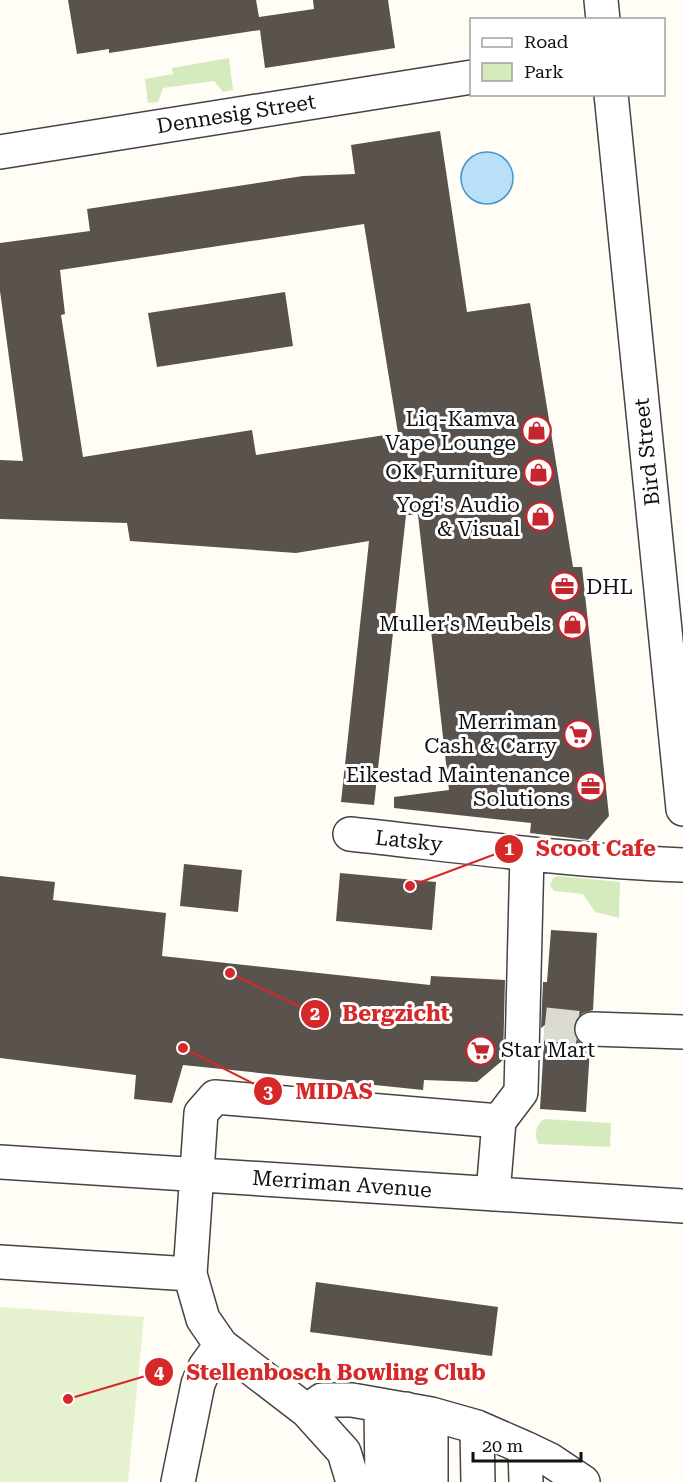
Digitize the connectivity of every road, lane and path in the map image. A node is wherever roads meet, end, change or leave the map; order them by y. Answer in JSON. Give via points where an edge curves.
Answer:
{"nodes":[{"id":1,"x":601,"y":0,"type":"edge"},
{"id":2,"x":603,"y":18,"type":"edge"},
{"id":3,"x":470,"y":77,"type":"edge"},
{"id":4,"x":610,"y":96,"type":"edge"},
{"id":5,"x":0,"y":152,"type":"edge"},
{"id":6,"x":683,"y":809,"type":"edge"},
{"id":7,"x":350,"y":834,"type":"dead end"},
{"id":8,"x":527,"y":854,"type":"junction"},
{"id":9,"x":683,"y":865,"type":"edge"},
{"id":10,"x":592,"y":1029,"type":"tunnel mouth"},
{"id":11,"x":683,"y":1032,"type":"edge"},
{"id":12,"x":499,"y":1121,"type":"junction"},
{"id":13,"x":0,"y":1162,"type":"edge"},
{"id":14,"x":196,"y":1174,"type":"junction"},
{"id":15,"x":493,"y":1194,"type":"junction"},
{"id":16,"x":683,"y":1206,"type":"edge"},
{"id":17,"x":0,"y":1262,"type":"edge"},
{"id":18,"x":190,"y":1275,"type":"junction"},
{"id":19,"x":221,"y":1345,"type":"junction"},
{"id":20,"x":307,"y":1411,"type":"junction"},
{"id":21,"x":500,"y":1445,"type":"edge"},
{"id":22,"x":178,"y":1482,"type":"edge"},
{"id":23,"x":353,"y":1482,"type":"edge"},
{"id":24,"x":382,"y":1482,"type":"edge"},
{"id":25,"x":409,"y":1482,"type":"edge"},
{"id":26,"x":431,"y":1482,"type":"edge"},
{"id":27,"x":454,"y":1482,"type":"edge"},
{"id":28,"x":478,"y":1482,"type":"edge"},
{"id":29,"x":501,"y":1482,"type":"edge"},
{"id":30,"x":526,"y":1482,"type":"edge"}],
"edges":[{"from":1,"to":2,"type":"street"},
{"from":3,"to":5,"type":"street","name":"Dennesig Street"},
{"from":4,"to":6,"type":"street","name":"Bird Street"},
{"from":7,"to":8,"type":"street","name":"Latsky"},
{"from":8,"to":9,"type":"street","name":"Latsky"},
{"from":8,"to":12,"type":"street","via":[[534,1024],[521,1092]]},
{"from":10,"to":11,"type":"street"},
{"from":12,"to":14,"type":"street","via":[[215,1097],[201,1113]]},
{"from":12,"to":15,"type":"street"},
{"from":13,"to":14,"type":"street","name":"Merriman Avenue"},
{"from":14,"to":15,"type":"street","name":"Merriman Avenue"},
{"from":14,"to":18,"type":"street"},
{"from":15,"to":16,"type":"street","name":"Merriman Avenue"},
{"from":17,"to":18,"type":"street"},
{"from":18,"to":19,"type":"street","via":[[203,1319]]},
{"from":19,"to":20,"type":"street"},
{"from":19,"to":22,"type":"street","via":[[204,1367],[198,1384]]},
{"from":20,"to":21,"type":"street","via":[[322,1400],[352,1400]]},
{"from":20,"to":23,"type":"street","via":[[344,1452]]},
{"from":21,"to":24,"type":"street"},
{"from":21,"to":25,"type":"street"},
{"from":21,"to":26,"type":"street"},
{"from":21,"to":27,"type":"street"},
{"from":21,"to":28,"type":"street"},
{"from":21,"to":29,"type":"street"},
{"from":21,"to":30,"type":"street"}]}
